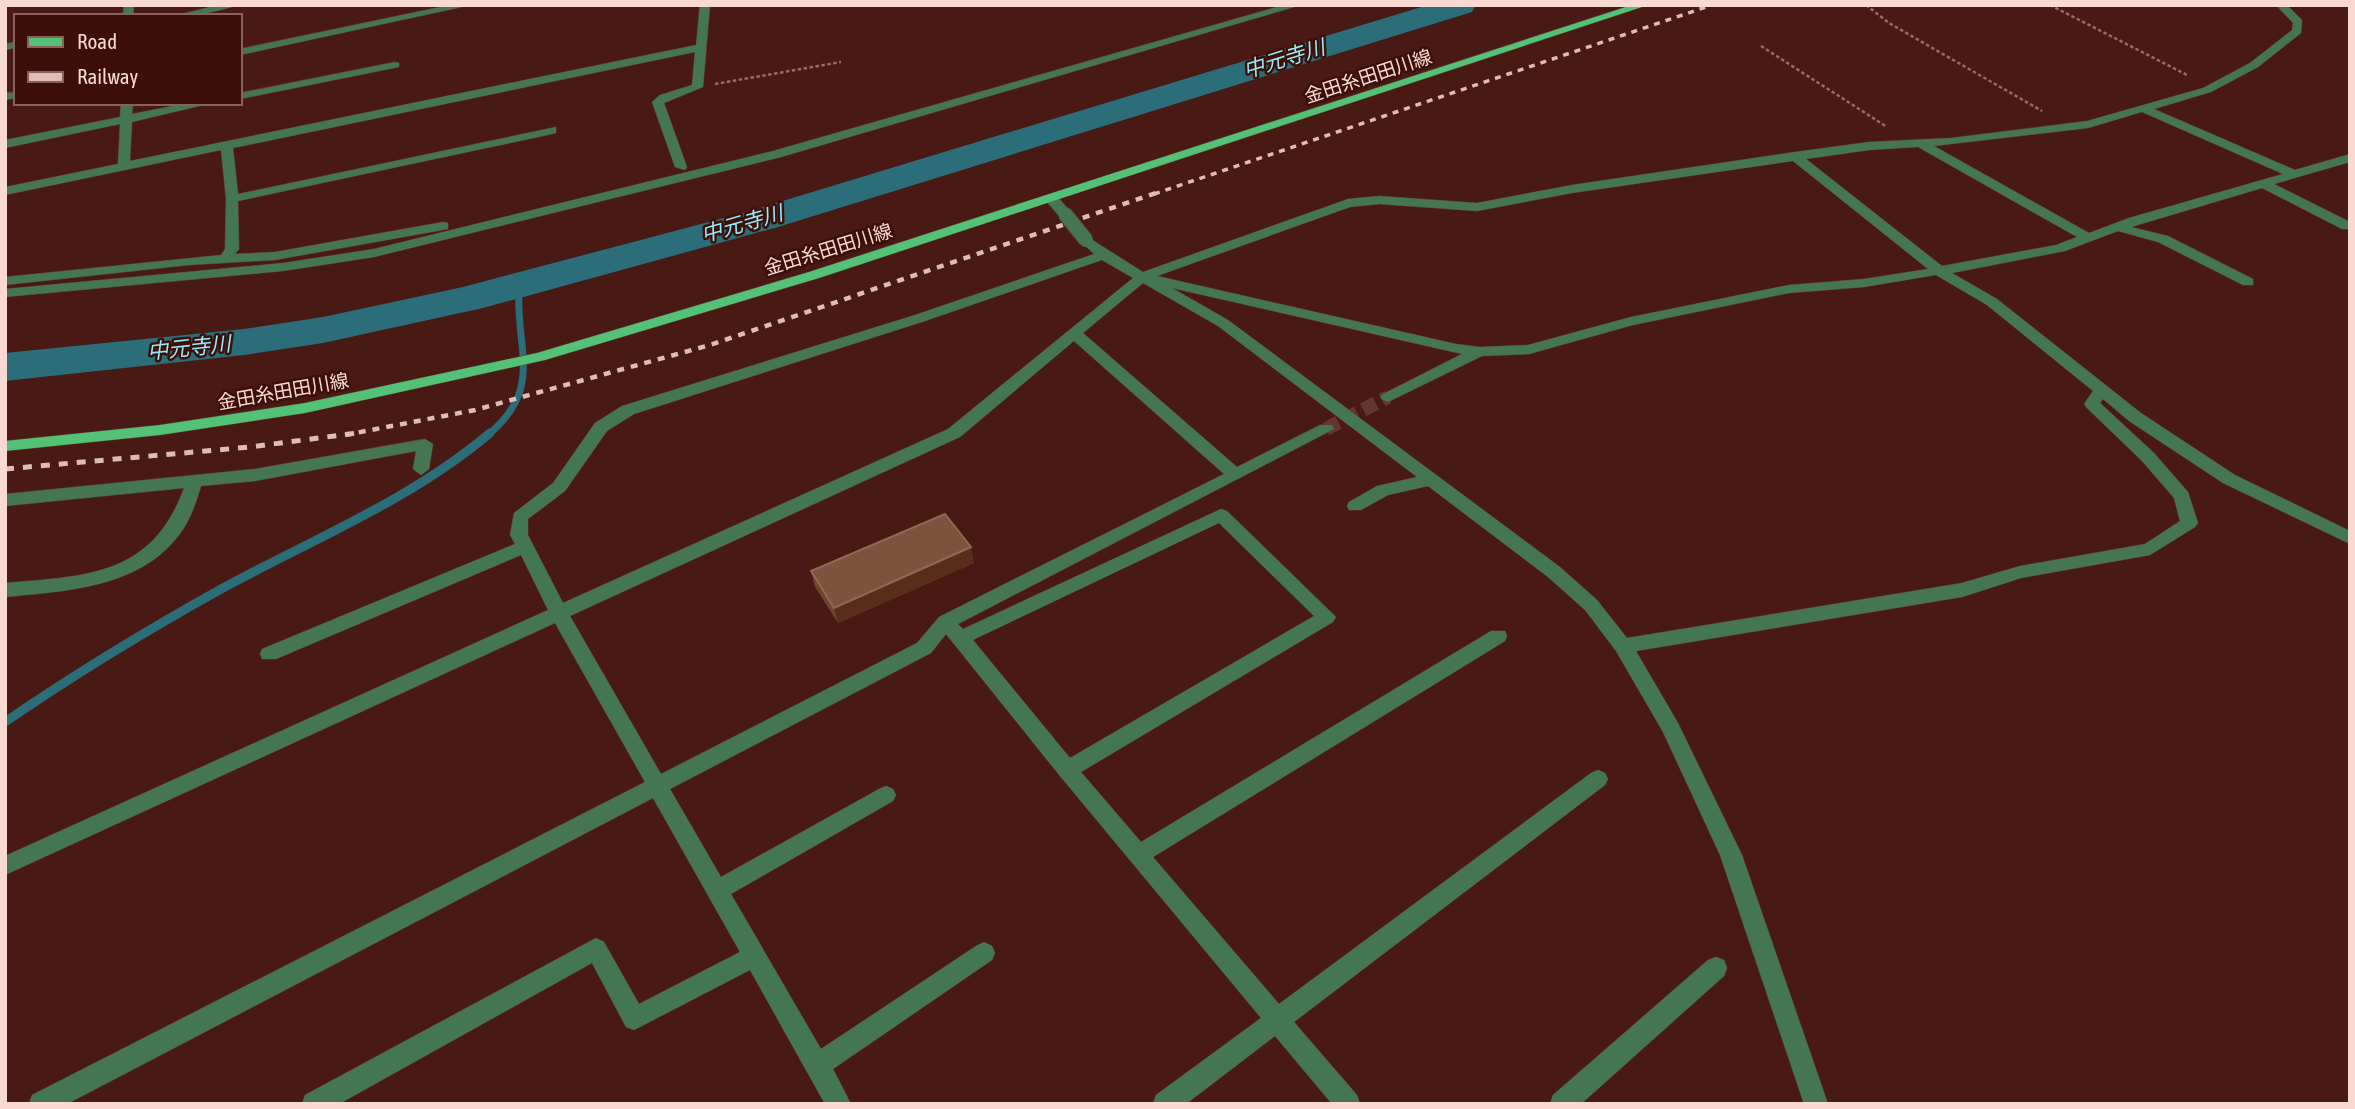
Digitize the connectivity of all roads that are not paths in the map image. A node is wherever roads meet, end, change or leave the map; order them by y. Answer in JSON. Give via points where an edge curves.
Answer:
{"nodes":[{"id":1,"x":235,"y":5,"type":"edge"},
{"id":2,"x":466,"y":5,"type":"edge"},
{"id":3,"x":705,"y":5,"type":"edge"},
{"id":4,"x":1296,"y":5,"type":"edge"},
{"id":5,"x":1643,"y":5,"type":"edge"},
{"id":6,"x":2281,"y":5,"type":"edge"},
{"id":7,"x":189,"y":14,"type":"edge"},
{"id":8,"x":699,"y":48,"type":"junction"},
{"id":9,"x":242,"y":52,"type":"edge"},
{"id":10,"x":395,"y":65,"type":"dead end"},
{"id":11,"x":242,"y":96,"type":"edge"},
{"id":12,"x":127,"y":105,"type":"edge"},
{"id":13,"x":196,"y":105,"type":"edge"},
{"id":14,"x":2144,"y":109,"type":"junction"},
{"id":15,"x":127,"y":119,"type":"junction"},
{"id":16,"x":552,"y":130,"type":"dead end"},
{"id":17,"x":5,"y":144,"type":"edge"},
{"id":18,"x":810,"y":144,"type":"junction"},
{"id":19,"x":1916,"y":144,"type":"junction"},
{"id":20,"x":227,"y":145,"type":"junction"},
{"id":21,"x":1795,"y":156,"type":"junction"},
{"id":22,"x":2350,"y":158,"type":"edge"},
{"id":23,"x":124,"y":166,"type":"junction"},
{"id":24,"x":681,"y":167,"type":"junction"},
{"id":25,"x":2294,"y":174,"type":"junction"},
{"id":26,"x":2262,"y":183,"type":"junction"},
{"id":27,"x":5,"y":191,"type":"edge"},
{"id":28,"x":232,"y":198,"type":"junction"},
{"id":29,"x":1051,"y":198,"type":"junction"},
{"id":30,"x":2347,"y":226,"type":"dead end"},
{"id":31,"x":2116,"y":227,"type":"junction"},
{"id":32,"x":2088,"y":238,"type":"junction"},
{"id":33,"x":1102,"y":255,"type":"junction"},
{"id":34,"x":225,"y":259,"type":"junction"},
{"id":35,"x":1942,"y":273,"type":"junction"},
{"id":36,"x":1146,"y":278,"type":"junction"},
{"id":37,"x":5,"y":281,"type":"edge"},
{"id":38,"x":2248,"y":282,"type":"dead end"},
{"id":39,"x":5,"y":293,"type":"edge"},
{"id":40,"x":1076,"y":335,"type":"junction"},
{"id":41,"x":1480,"y":352,"type":"junction"},
{"id":42,"x":2102,"y":388,"type":"junction"},
{"id":43,"x":1388,"y":397,"type":"tunnel mouth"},
{"id":44,"x":1326,"y":429,"type":"tunnel mouth"},
{"id":45,"x":5,"y":446,"type":"edge"},
{"id":46,"x":421,"y":469,"type":"dead end"},
{"id":47,"x":1234,"y":473,"type":"junction"},
{"id":48,"x":1429,"y":480,"type":"junction"},
{"id":49,"x":195,"y":481,"type":"junction"},
{"id":50,"x":5,"y":500,"type":"edge"},
{"id":51,"x":1355,"y":506,"type":"dead end"},
{"id":52,"x":2350,"y":538,"type":"edge"},
{"id":53,"x":524,"y":547,"type":"junction"},
{"id":54,"x":5,"y":590,"type":"edge"},
{"id":55,"x":560,"y":615,"type":"junction"},
{"id":56,"x":945,"y":622,"type":"junction"},
{"id":57,"x":1498,"y":636,"type":"dead end"},
{"id":58,"x":961,"y":638,"type":"junction"},
{"id":59,"x":1623,"y":646,"type":"junction"},
{"id":60,"x":269,"y":654,"type":"dead end"},
{"id":61,"x":1067,"y":770,"type":"junction"},
{"id":62,"x":1598,"y":779,"type":"dead end"},
{"id":63,"x":657,"y":784,"type":"junction"},
{"id":64,"x":886,"y":795,"type":"dead end"},
{"id":65,"x":1138,"y":855,"type":"junction"},
{"id":66,"x":5,"y":866,"type":"edge"},
{"id":67,"x":718,"y":890,"type":"junction"},
{"id":68,"x":984,"y":953,"type":"dead end"},
{"id":69,"x":756,"y":955,"type":"junction"},
{"id":70,"x":1716,"y":968,"type":"dead end"},
{"id":71,"x":1279,"y":1020,"type":"junction"},
{"id":72,"x":818,"y":1065,"type":"junction"},
{"id":73,"x":41,"y":1104,"type":"edge"},
{"id":74,"x":314,"y":1104,"type":"edge"},
{"id":75,"x":839,"y":1104,"type":"edge"},
{"id":76,"x":1165,"y":1104,"type":"edge"},
{"id":77,"x":1348,"y":1104,"type":"edge"},
{"id":78,"x":1562,"y":1104,"type":"edge"},
{"id":79,"x":1816,"y":1104,"type":"edge"}],
"edges":[{"from":1,"to":7,"type":"street"},
{"from":2,"to":9,"type":"street"},
{"from":3,"to":8,"type":"street"},
{"from":4,"to":18,"type":"street"},
{"from":5,"to":29,"type":"main road","name":"金田糸田田川線"},
{"from":6,"to":14,"type":"street","via":[[2298,22],[2297,31],[2254,65],[2213,87]]},
{"from":8,"to":20,"type":"street"},
{"from":8,"to":24,"type":"street","via":[[697,87],[658,102]]},
{"from":10,"to":11,"type":"street"},
{"from":12,"to":15,"type":"street"},
{"from":13,"to":15,"type":"street"},
{"from":14,"to":19,"type":"street","via":[[2068,127]]},
{"from":14,"to":25,"type":"street"},
{"from":15,"to":17,"type":"street"},
{"from":15,"to":23,"type":"street"},
{"from":16,"to":28,"type":"street"},
{"from":18,"to":24,"type":"street","via":[[800,141]]},
{"from":18,"to":39,"type":"street","via":[[374,253],[270,268]]},
{"from":19,"to":21,"type":"street"},
{"from":19,"to":32,"type":"street"},
{"from":20,"to":23,"type":"street"},
{"from":20,"to":28,"type":"street"},
{"from":21,"to":35,"type":"street"},
{"from":21,"to":36,"type":"street","via":[[1477,207],[1379,200],[1348,204]]},
{"from":22,"to":25,"type":"street"},
{"from":23,"to":27,"type":"street"},
{"from":24,"to":34,"type":"street","via":[[433,228],[275,256]]},
{"from":25,"to":26,"type":"street"},
{"from":26,"to":30,"type":"street"},
{"from":26,"to":31,"type":"street"},
{"from":28,"to":34,"type":"street","via":[[232,249]]},
{"from":29,"to":33,"type":"street","bridge":true},
{"from":29,"to":45,"type":"main road","name":"金田糸田田川線","via":[[540,357],[305,408],[160,430]]},
{"from":31,"to":32,"type":"street"},
{"from":31,"to":38,"type":"street","via":[[2163,239]]},
{"from":32,"to":35,"type":"street"},
{"from":33,"to":36,"type":"street"},
{"from":33,"to":53,"type":"street","via":[[628,410],[601,427],[559,486],[520,517]]},
{"from":34,"to":37,"type":"street"},
{"from":35,"to":41,"type":"street","via":[[1789,289],[1631,321],[1530,349]]},
{"from":35,"to":42,"type":"street","via":[[1992,302]]},
{"from":36,"to":40,"type":"street"},
{"from":36,"to":41,"type":"street"},
{"from":36,"to":48,"type":"street","via":[[1223,323]]},
{"from":40,"to":47,"type":"street"},
{"from":40,"to":55,"type":"street","via":[[954,433]]},
{"from":41,"to":43,"type":"street"},
{"from":42,"to":52,"type":"street","via":[[2135,417],[2229,479]]},
{"from":42,"to":59,"type":"street","via":[[2092,404],[2182,496],[2189,523],[2150,549],[2020,572],[1962,590]]},
{"from":44,"to":47,"type":"street"},
{"from":46,"to":49,"type":"street","via":[[425,444],[255,475]]},
{"from":47,"to":56,"type":"street"},
{"from":48,"to":51,"type":"street","via":[[1383,490]]},
{"from":48,"to":59,"type":"street","via":[[1554,572],[1591,605]]},
{"from":49,"to":50,"type":"street"},
{"from":49,"to":54,"type":"street","via":[[173,531],[148,554],[113,574],[79,583]]},
{"from":53,"to":55,"type":"street"},
{"from":53,"to":60,"type":"street"},
{"from":55,"to":63,"type":"street"},
{"from":55,"to":66,"type":"street"},
{"from":56,"to":58,"type":"street"},
{"from":56,"to":63,"type":"street","via":[[924,648]]},
{"from":57,"to":65,"type":"street"},
{"from":58,"to":61,"type":"street"},
{"from":58,"to":61,"type":"street","via":[[1221,515],[1327,617]]},
{"from":59,"to":79,"type":"street","via":[[1671,729],[1731,855]]},
{"from":61,"to":65,"type":"street"},
{"from":62,"to":71,"type":"street"},
{"from":63,"to":67,"type":"street"},
{"from":63,"to":73,"type":"street"},
{"from":64,"to":67,"type":"street"},
{"from":65,"to":71,"type":"street"},
{"from":67,"to":69,"type":"street"},
{"from":68,"to":72,"type":"street"},
{"from":69,"to":72,"type":"street"},
{"from":69,"to":74,"type":"street","via":[[634,1019],[596,949]]},
{"from":70,"to":78,"type":"street"},
{"from":71,"to":76,"type":"street"},
{"from":71,"to":77,"type":"street"},
{"from":72,"to":75,"type":"street"}]}
